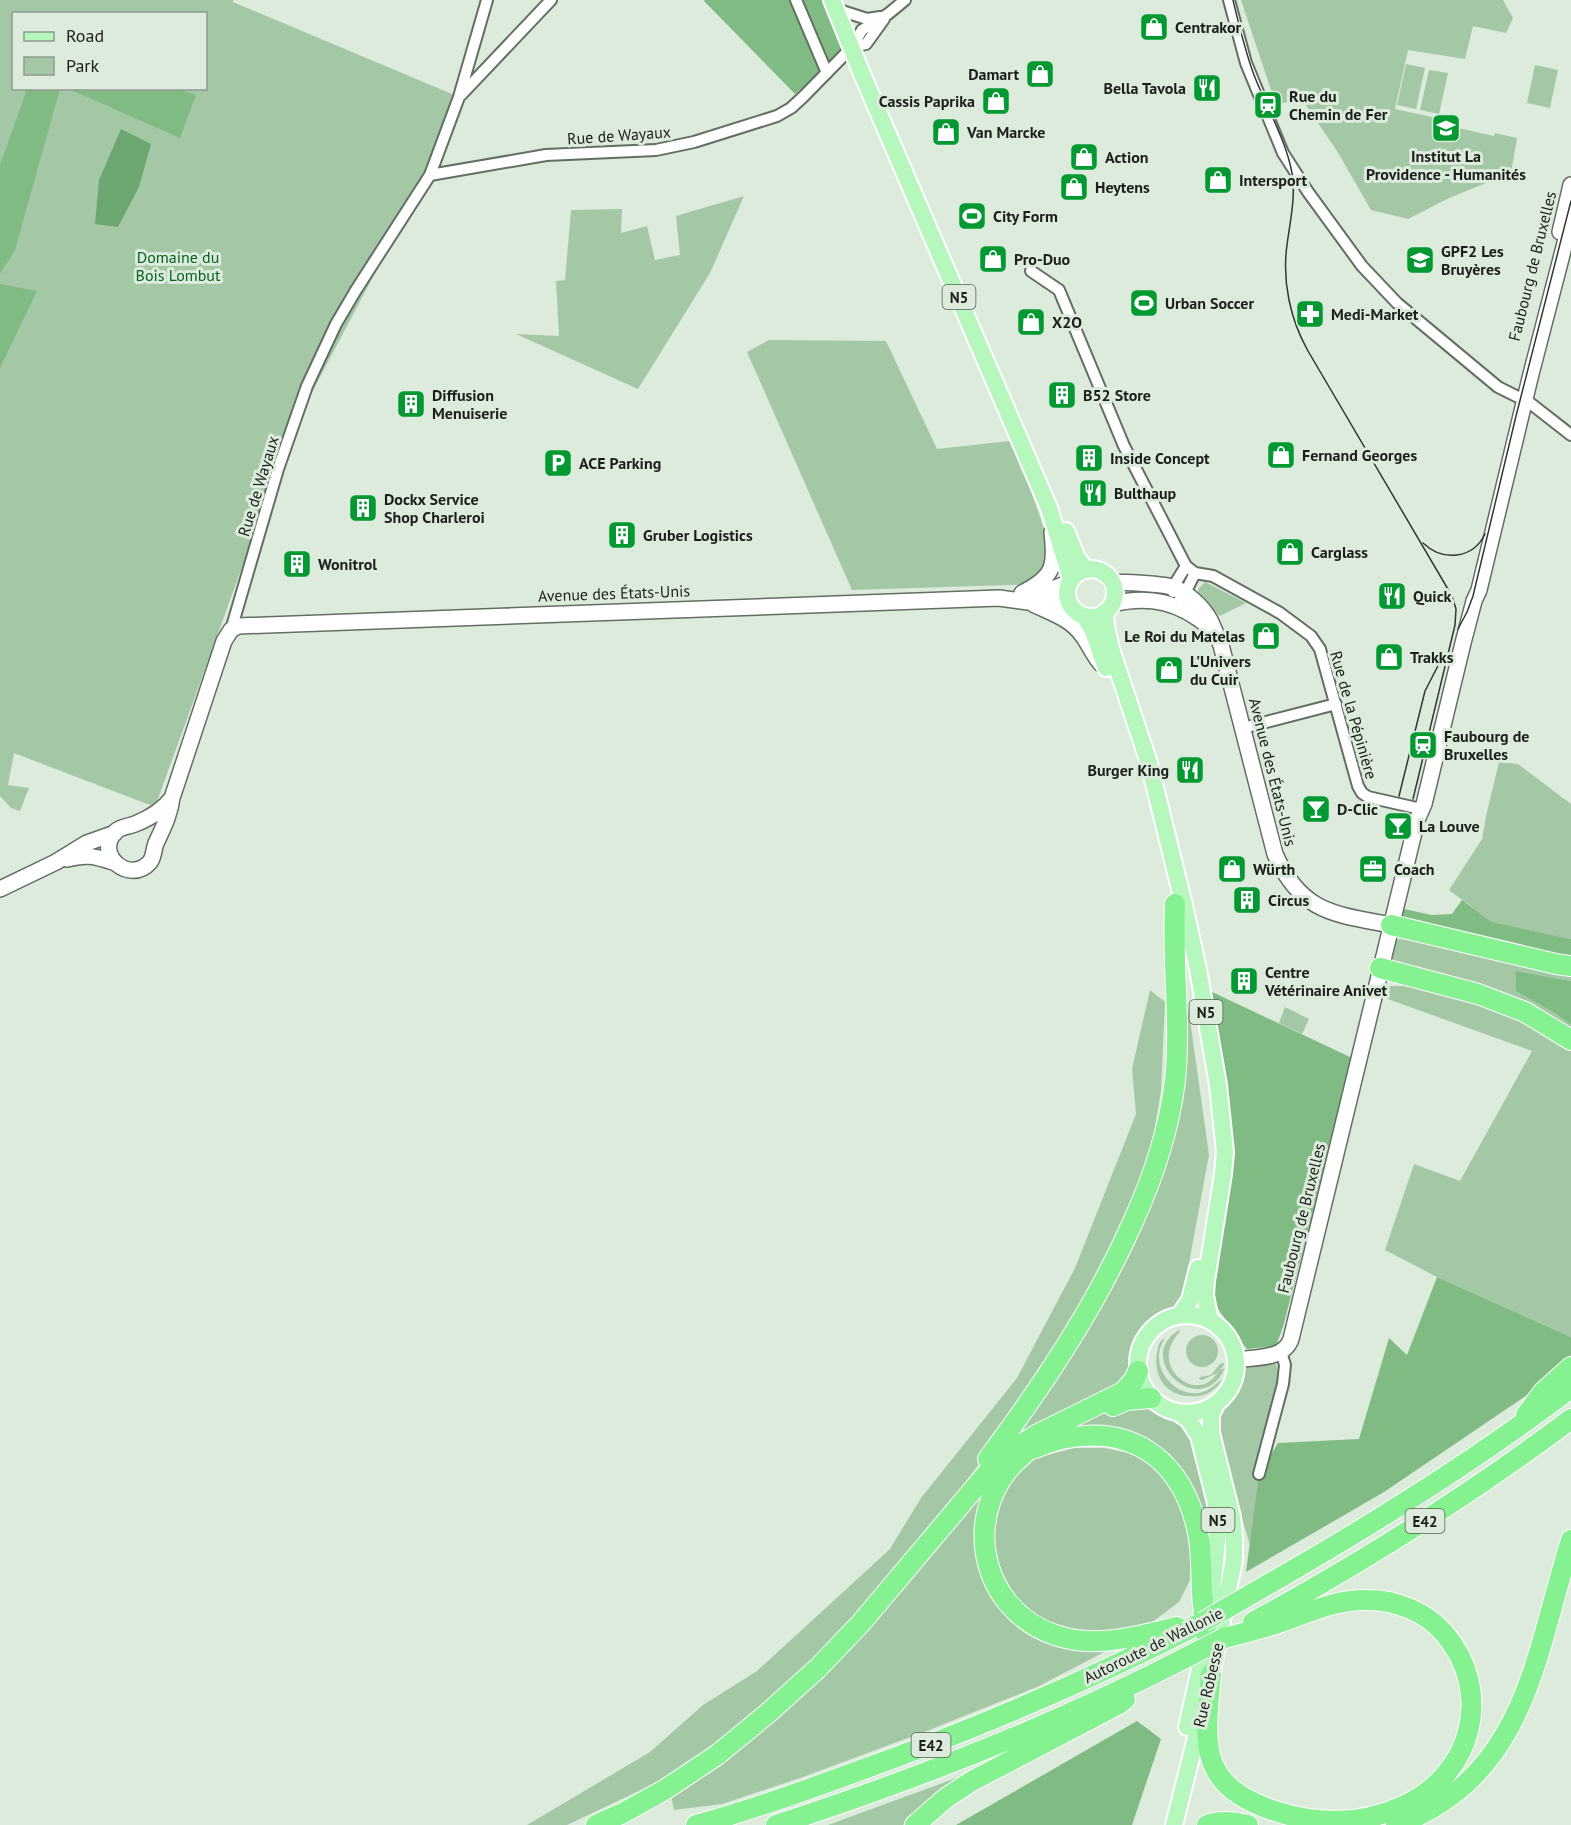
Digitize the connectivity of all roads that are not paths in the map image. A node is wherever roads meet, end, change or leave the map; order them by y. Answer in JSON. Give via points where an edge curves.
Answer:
{"nodes":[{"id":1,"x":487,"y":0,"type":"edge"},
{"id":2,"x":551,"y":0,"type":"edge"},
{"id":3,"x":796,"y":0,"type":"edge"},
{"id":4,"x":905,"y":0,"type":"edge"},
{"id":5,"x":1229,"y":0,"type":"edge"},
{"id":6,"x":834,"y":5,"type":"edge"},
{"id":7,"x":888,"y":14,"type":"junction"},
{"id":8,"x":852,"y":47,"type":"junction"},
{"id":9,"x":827,"y":73,"type":"junction"},
{"id":10,"x":459,"y":97,"type":"junction"},
{"id":11,"x":429,"y":175,"type":"junction"},
{"id":12,"x":1571,"y":185,"type":"edge"},
{"id":13,"x":1571,"y":220,"type":"edge"},
{"id":14,"x":1031,"y":271,"type":"dead end"},
{"id":15,"x":1521,"y":398,"type":"junction"},
{"id":16,"x":1571,"y":435,"type":"edge"},
{"id":17,"x":1048,"y":508,"type":"junction"},
{"id":18,"x":1087,"y":570,"type":"junction"},
{"id":19,"x":1191,"y":570,"type":"junction"},
{"id":20,"x":1071,"y":581,"type":"junction"},
{"id":21,"x":1112,"y":582,"type":"junction"},
{"id":22,"x":1177,"y":595,"type":"junction"},
{"id":23,"x":1025,"y":598,"type":"junction"},
{"id":24,"x":1069,"y":604,"type":"junction"},
{"id":25,"x":1109,"y":608,"type":"junction"},
{"id":26,"x":1084,"y":616,"type":"junction"},
{"id":27,"x":231,"y":630,"type":"junction"},
{"id":28,"x":1107,"y":669,"type":"junction"},
{"id":29,"x":1336,"y":704,"type":"junction"},
{"id":30,"x":1243,"y":728,"type":"junction"},
{"id":31,"x":172,"y":798,"type":"junction"},
{"id":32,"x":1415,"y":801,"type":"junction"},
{"id":33,"x":133,"y":825,"type":"junction"},
{"id":34,"x":115,"y":832,"type":"junction"},
{"id":35,"x":154,"y":845,"type":"junction"},
{"id":36,"x":56,"y":862,"type":"junction"},
{"id":37,"x":113,"y":862,"type":"junction"},
{"id":38,"x":0,"y":889,"type":"edge"},
{"id":39,"x":1174,"y":904,"type":"junction"},
{"id":40,"x":1391,"y":925,"type":"junction"},
{"id":41,"x":1571,"y":966,"type":"edge"},
{"id":42,"x":1380,"y":968,"type":"junction"},
{"id":43,"x":1571,"y":1040,"type":"edge"},
{"id":44,"x":1179,"y":1316,"type":"junction"},
{"id":45,"x":1210,"y":1322,"type":"junction"},
{"id":46,"x":1281,"y":1353,"type":"junction"},
{"id":47,"x":1235,"y":1360,"type":"junction"},
{"id":48,"x":1571,"y":1366,"type":"edge"},
{"id":49,"x":1138,"y":1371,"type":"junction"},
{"id":50,"x":1571,"y":1388,"type":"edge"},
{"id":51,"x":1151,"y":1398,"type":"junction"},
{"id":52,"x":1216,"y":1404,"type":"junction"},
{"id":53,"x":1177,"y":1412,"type":"junction"},
{"id":54,"x":1571,"y":1419,"type":"edge"},
{"id":55,"x":1515,"y":1431,"type":"junction"},
{"id":56,"x":1029,"y":1450,"type":"junction"},
{"id":57,"x":1259,"y":1474,"type":"dead end"},
{"id":58,"x":964,"y":1498,"type":"junction"},
{"id":59,"x":1571,"y":1540,"type":"edge"},
{"id":60,"x":1271,"y":1619,"type":"junction"},
{"id":61,"x":1211,"y":1632,"type":"junction"},
{"id":62,"x":1158,"y":1638,"type":"junction"},
{"id":63,"x":1155,"y":1674,"type":"junction"},
{"id":64,"x":1211,"y":1674,"type":"junction"},
{"id":65,"x":596,"y":1825,"type":"edge"},
{"id":66,"x":696,"y":1825,"type":"edge"},
{"id":67,"x":776,"y":1825,"type":"edge"},
{"id":68,"x":915,"y":1825,"type":"edge"},
{"id":69,"x":1164,"y":1825,"type":"edge"},
{"id":70,"x":1174,"y":1825,"type":"edge"},
{"id":71,"x":1207,"y":1825,"type":"edge"},
{"id":72,"x":1248,"y":1825,"type":"edge"},
{"id":73,"x":1396,"y":1825,"type":"edge"}],
"edges":[{"from":1,"to":10,"type":"street","name":"Rue de Wayaux"},
{"from":2,"to":10,"type":"street"},
{"from":3,"to":9,"type":"street"},
{"from":4,"to":7,"type":"street","name":"Rue de Wayaux"},
{"from":5,"to":15,"type":"street","via":[[1246,63],[1283,153],[1314,201],[1362,266],[1396,303],[1498,387]]},
{"from":6,"to":7,"type":"street","via":[[867,19]]},
{"from":6,"to":8,"type":"main road","number":"N5"},
{"from":7,"to":8,"type":"street","name":"Rue de Wayaux","via":[[866,44]]},
{"from":8,"to":9,"type":"street","name":"Rue de Wayaux"},
{"from":8,"to":17,"type":"main road","number":"N5"},
{"from":9,"to":11,"type":"street","name":"Rue de Wayaux","via":[[791,108],[777,116],[674,147],[546,155]]},
{"from":10,"to":11,"type":"street","name":"Rue de Wayaux"},
{"from":11,"to":27,"type":"street","name":"Rue de Wayaux","via":[[336,324],[307,386]]},
{"from":12,"to":15,"type":"street","name":"Faubourg de Bruxelles"},
{"from":13,"to":15,"type":"street","name":"Faubourg de Bruxelles"},
{"from":14,"to":19,"type":"street","via":[[1059,290],[1124,446]]},
{"from":15,"to":16,"type":"street"},
{"from":15,"to":32,"type":"street","name":"Faubourg de Bruxelles","via":[[1479,590]]},
{"from":17,"to":18,"type":"main road","number":"N5","via":[[1065,529],[1077,558]]},
{"from":17,"to":20,"type":"main road","number":"N5"},
{"from":17,"to":23,"type":"street","via":[[1054,549],[1050,570]]},
{"from":18,"to":20,"type":"main road"},
{"from":18,"to":21,"type":"main road","via":[[1101,572]]},
{"from":19,"to":22,"type":"street"},
{"from":19,"to":29,"type":"street","name":"Rue de la Pépinière","via":[[1213,576],[1280,613],[1311,636],[1320,649]]},
{"from":20,"to":23,"type":"street","name":"Avenue des États-Unis"},
{"from":20,"to":24,"type":"main road","number":"N5"},
{"from":21,"to":22,"type":"street"},
{"from":21,"to":25,"type":"main road","number":"N5","via":[[1114,594]]},
{"from":22,"to":25,"type":"street","via":[[1129,600]]},
{"from":22,"to":30,"type":"street","name":"Avenue des États-Unis","via":[[1196,602],[1210,619]]},
{"from":23,"to":24,"type":"street","name":"Avenue des États-Unis"},
{"from":23,"to":27,"type":"street","name":"Avenue des États-Unis","via":[[245,625]]},
{"from":23,"to":28,"type":"street","via":[[1066,620],[1082,634],[1099,663]]},
{"from":24,"to":26,"type":"main road","number":"N5"},
{"from":25,"to":26,"type":"main road","via":[[1097,616]]},
{"from":25,"to":45,"type":"main road","number":"N5","via":[[1106,627],[1149,763],[1184,901],[1218,1085],[1225,1152],[1206,1281]]},
{"from":26,"to":28,"type":"main road","number":"N5"},
{"from":27,"to":31,"type":"street"},
{"from":28,"to":39,"type":"main road","number":"N5","via":[[1139,764]]},
{"from":29,"to":30,"type":"street"},
{"from":29,"to":32,"type":"street","name":"Rue de la Pépinière","via":[[1362,793],[1372,798]]},
{"from":30,"to":40,"type":"street","name":"Avenue des États-Unis","via":[[1275,854],[1293,886],[1321,908]]},
{"from":31,"to":33,"type":"street","via":[[159,811]]},
{"from":31,"to":35,"type":"street","via":[[166,823]]},
{"from":32,"to":40,"type":"street","name":"Faubourg de Bruxelles","via":[[1417,820]]},
{"from":33,"to":34,"type":"street"},
{"from":33,"to":35,"type":"street","via":[[147,831]]},
{"from":34,"to":36,"type":"street"},
{"from":34,"to":37,"type":"street","via":[[109,844]]},
{"from":35,"to":37,"type":"street","via":[[152,858],[143,868],[124,870]]},
{"from":36,"to":37,"type":"street","via":[[82,855]]},
{"from":36,"to":38,"type":"street"},
{"from":39,"to":44,"type":"main road","number":"N5","via":[[1199,1030],[1214,1153],[1196,1280],[1190,1300]]},
{"from":39,"to":58,"type":"highway","via":[[1178,1035],[1174,1082],[1164,1139],[1146,1192],[1095,1300],[1024,1411],[969,1485]]},
{"from":40,"to":41,"type":"highway"},
{"from":40,"to":42,"type":"street","name":"Faubourg de Bruxelles"},
{"from":42,"to":43,"type":"highway","via":[[1478,994],[1525,1012]]},
{"from":42,"to":46,"type":"street","name":"Faubourg de Bruxelles","via":[[1291,1339]]},
{"from":44,"to":45,"type":"main road","via":[[1200,1317]]},
{"from":44,"to":49,"type":"main road","via":[[1156,1326],[1147,1335]]},
{"from":45,"to":47,"type":"main road","via":[[1230,1341]]},
{"from":46,"to":47,"type":"street"},
{"from":46,"to":57,"type":"street","via":[[1285,1365],[1283,1384]]},
{"from":47,"to":52,"type":"main road","number":"N5","via":[[1230,1386]]},
{"from":48,"to":55,"type":"highway","via":[[1543,1392]]},
{"from":49,"to":51,"type":"main road"},
{"from":49,"to":58,"type":"highway","via":[[1122,1392],[1036,1435],[999,1459]]},
{"from":50,"to":55,"type":"highway","name":"Autoroute de Wallonie","number":"E42"},
{"from":51,"to":53,"type":"main road","number":"N5"},
{"from":51,"to":56,"type":"highway","via":[[1118,1403]]},
{"from":52,"to":53,"type":"main road","via":[[1191,1413]]},
{"from":52,"to":64,"type":"main road","name":"Rue Robesse","number":"N5","via":[[1211,1433],[1232,1517],[1234,1560]]},
{"from":53,"to":61,"type":"main road","name":"Rue Robesse","number":"N5","via":[[1188,1419],[1199,1436],[1219,1521]]},
{"from":54,"to":60,"type":"highway","number":"E42","via":[[1455,1502]]},
{"from":55,"to":61,"type":"highway","name":"Autoroute de Wallonie","number":"E42","bridge":true,"via":[[1365,1529],[1274,1581]]},
{"from":56,"to":61,"type":"highway","via":[[1069,1438],[1107,1436],[1142,1446],[1165,1465],[1188,1499],[1198,1534]]},
{"from":56,"to":62,"type":"highway","via":[[1005,1473],[987,1511],[986,1553],[1000,1592],[1034,1627],[1057,1636],[1111,1641]]},
{"from":58,"to":65,"type":"highway","via":[[861,1623],[767,1714],[717,1755],[666,1789]]},
{"from":59,"to":73,"type":"highway","via":[[1531,1679],[1501,1743],[1463,1787],[1442,1803]]},
{"from":60,"to":61,"type":"highway"},
{"from":60,"to":64,"type":"highway","via":[[1368,1599],[1392,1602],[1438,1626],[1465,1666],[1473,1704],[1463,1747],[1438,1782],[1405,1805],[1353,1820],[1317,1821],[1284,1814],[1247,1799],[1225,1784],[1210,1755],[1206,1739]]},
{"from":61,"to":62,"type":"highway"},
{"from":61,"to":63,"type":"highway","name":"Autoroute de Wallonie","number":"E42","bridge":true},
{"from":61,"to":69,"type":"main road","name":"Rue Robesse","number":"N5"},
{"from":62,"to":66,"type":"highway","name":"Autoroute de Wallonie","number":"E42","via":[[1045,1698],[935,1743]]},
{"from":63,"to":67,"type":"highway","name":"Autoroute de Wallonie","number":"E42","via":[[943,1766]]},
{"from":63,"to":68,"type":"highway","via":[[1119,1704],[972,1781]]},
{"from":64,"to":70,"type":"main road","name":"Rue Robesse","number":"N5"},
{"from":71,"to":72,"type":"highway"}]}
